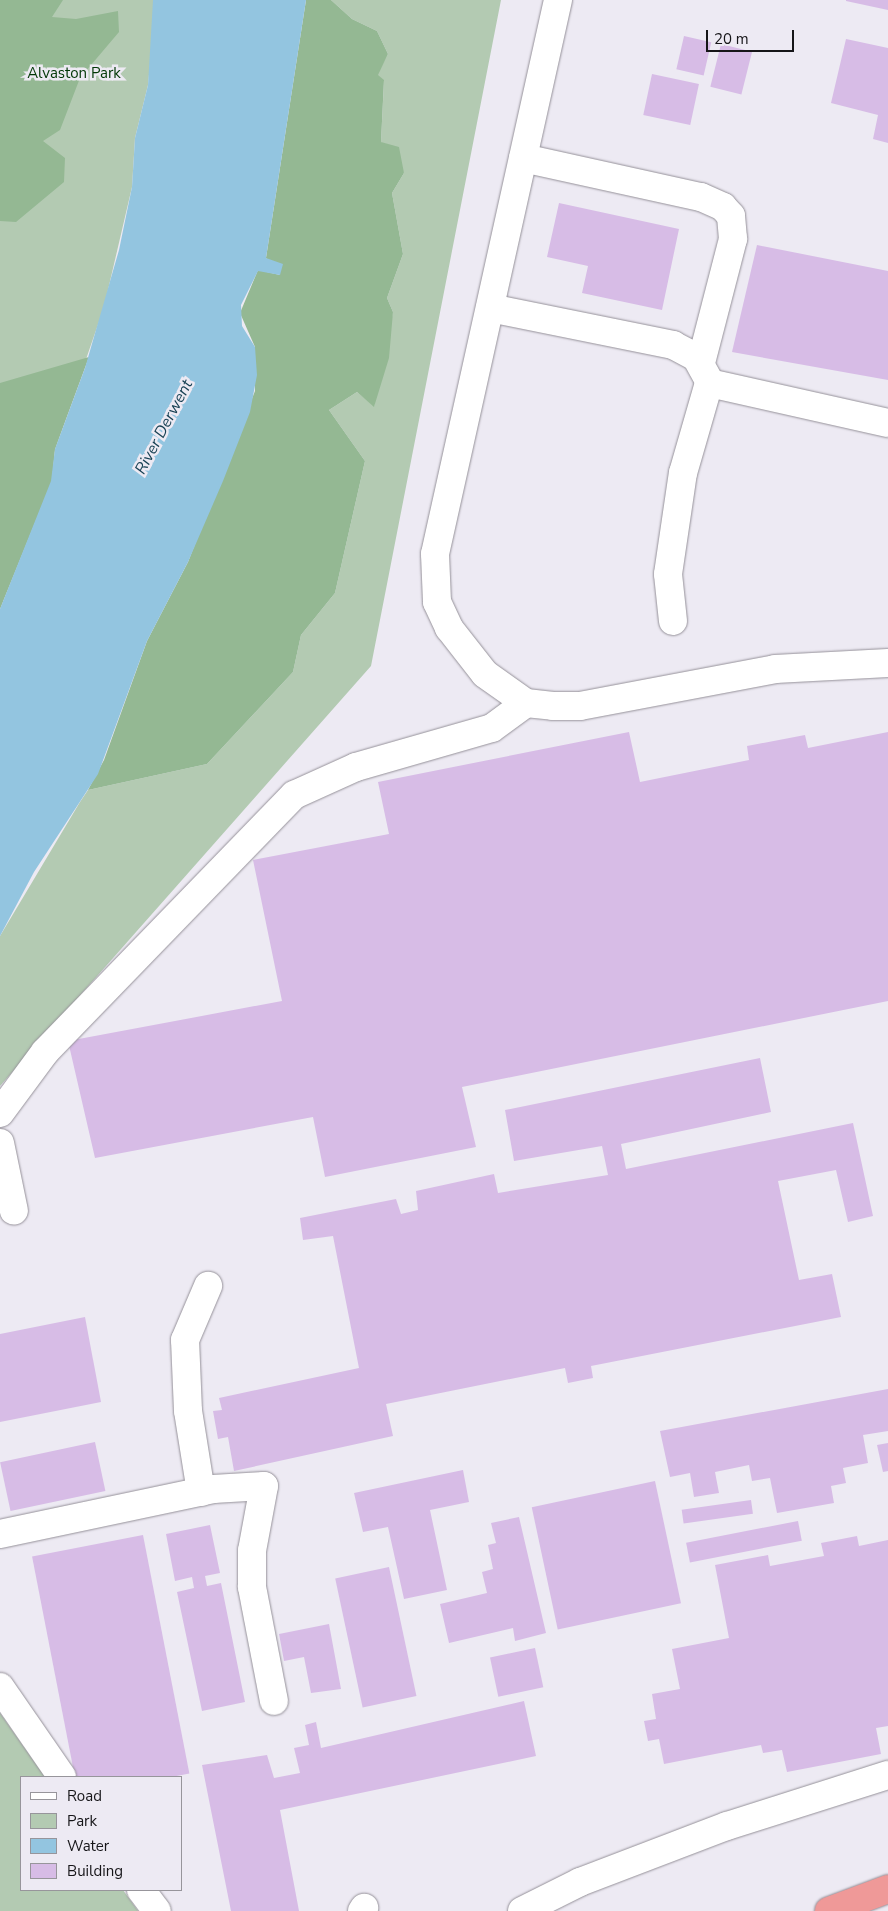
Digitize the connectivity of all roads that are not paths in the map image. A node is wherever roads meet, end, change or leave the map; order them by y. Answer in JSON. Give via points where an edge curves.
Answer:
{"nodes":[{"id":1,"x":558,"y":0,"type":"edge"},
{"id":2,"x":523,"y":158,"type":"junction"},
{"id":3,"x":490,"y":308,"type":"junction"},
{"id":4,"x":705,"y":373,"type":"junction"},
{"id":5,"x":888,"y":423,"type":"edge"},
{"id":6,"x":673,"y":621,"type":"dead end"},
{"id":7,"x":888,"y":663,"type":"edge"},
{"id":8,"x":526,"y":703,"type":"junction"},
{"id":9,"x":0,"y":1113,"type":"edge"},
{"id":10,"x":0,"y":1143,"type":"edge"},
{"id":11,"x":14,"y":1211,"type":"dead end"},
{"id":12,"x":208,"y":1286,"type":"dead end"},
{"id":13,"x":201,"y":1492,"type":"junction"},
{"id":14,"x":0,"y":1534,"type":"edge"},
{"id":15,"x":0,"y":1687,"type":"edge"},
{"id":16,"x":274,"y":1701,"type":"dead end"},
{"id":17,"x":888,"y":1774,"type":"edge"},
{"id":18,"x":61,"y":1776,"type":"edge"},
{"id":19,"x":888,"y":1889,"type":"edge"},
{"id":20,"x":142,"y":1891,"type":"edge"},
{"id":21,"x":157,"y":1911,"type":"edge"},
{"id":22,"x":522,"y":1911,"type":"edge"},
{"id":23,"x":828,"y":1911,"type":"edge"}],
"edges":[{"from":1,"to":2,"type":"lane"},
{"from":2,"to":3,"type":"lane"},
{"from":2,"to":4,"type":"lane","via":[[701,197],[723,207],[731,216],[733,239]]},
{"from":3,"to":4,"type":"lane","via":[[673,345]]},
{"from":3,"to":8,"type":"lane","via":[[433,578],[437,602],[465,652],[485,674]]},
{"from":4,"to":5,"type":"lane"},
{"from":4,"to":6,"type":"lane","via":[[683,474],[670,556]]},
{"from":7,"to":8,"type":"lane","via":[[776,669],[580,706]]},
{"from":8,"to":9,"type":"lane","via":[[492,728],[356,767],[294,795],[45,1052]]},
{"from":10,"to":11,"type":"lane"},
{"from":12,"to":13,"type":"lane","via":[[185,1340],[188,1411]]},
{"from":13,"to":14,"type":"lane"},
{"from":13,"to":16,"type":"lane","via":[[264,1486],[252,1551],[252,1587]]},
{"from":15,"to":18,"type":"lane"},
{"from":17,"to":22,"type":"lane","via":[[728,1826],[580,1882]]},
{"from":19,"to":23,"type":"highway"},
{"from":20,"to":21,"type":"lane"}]}
